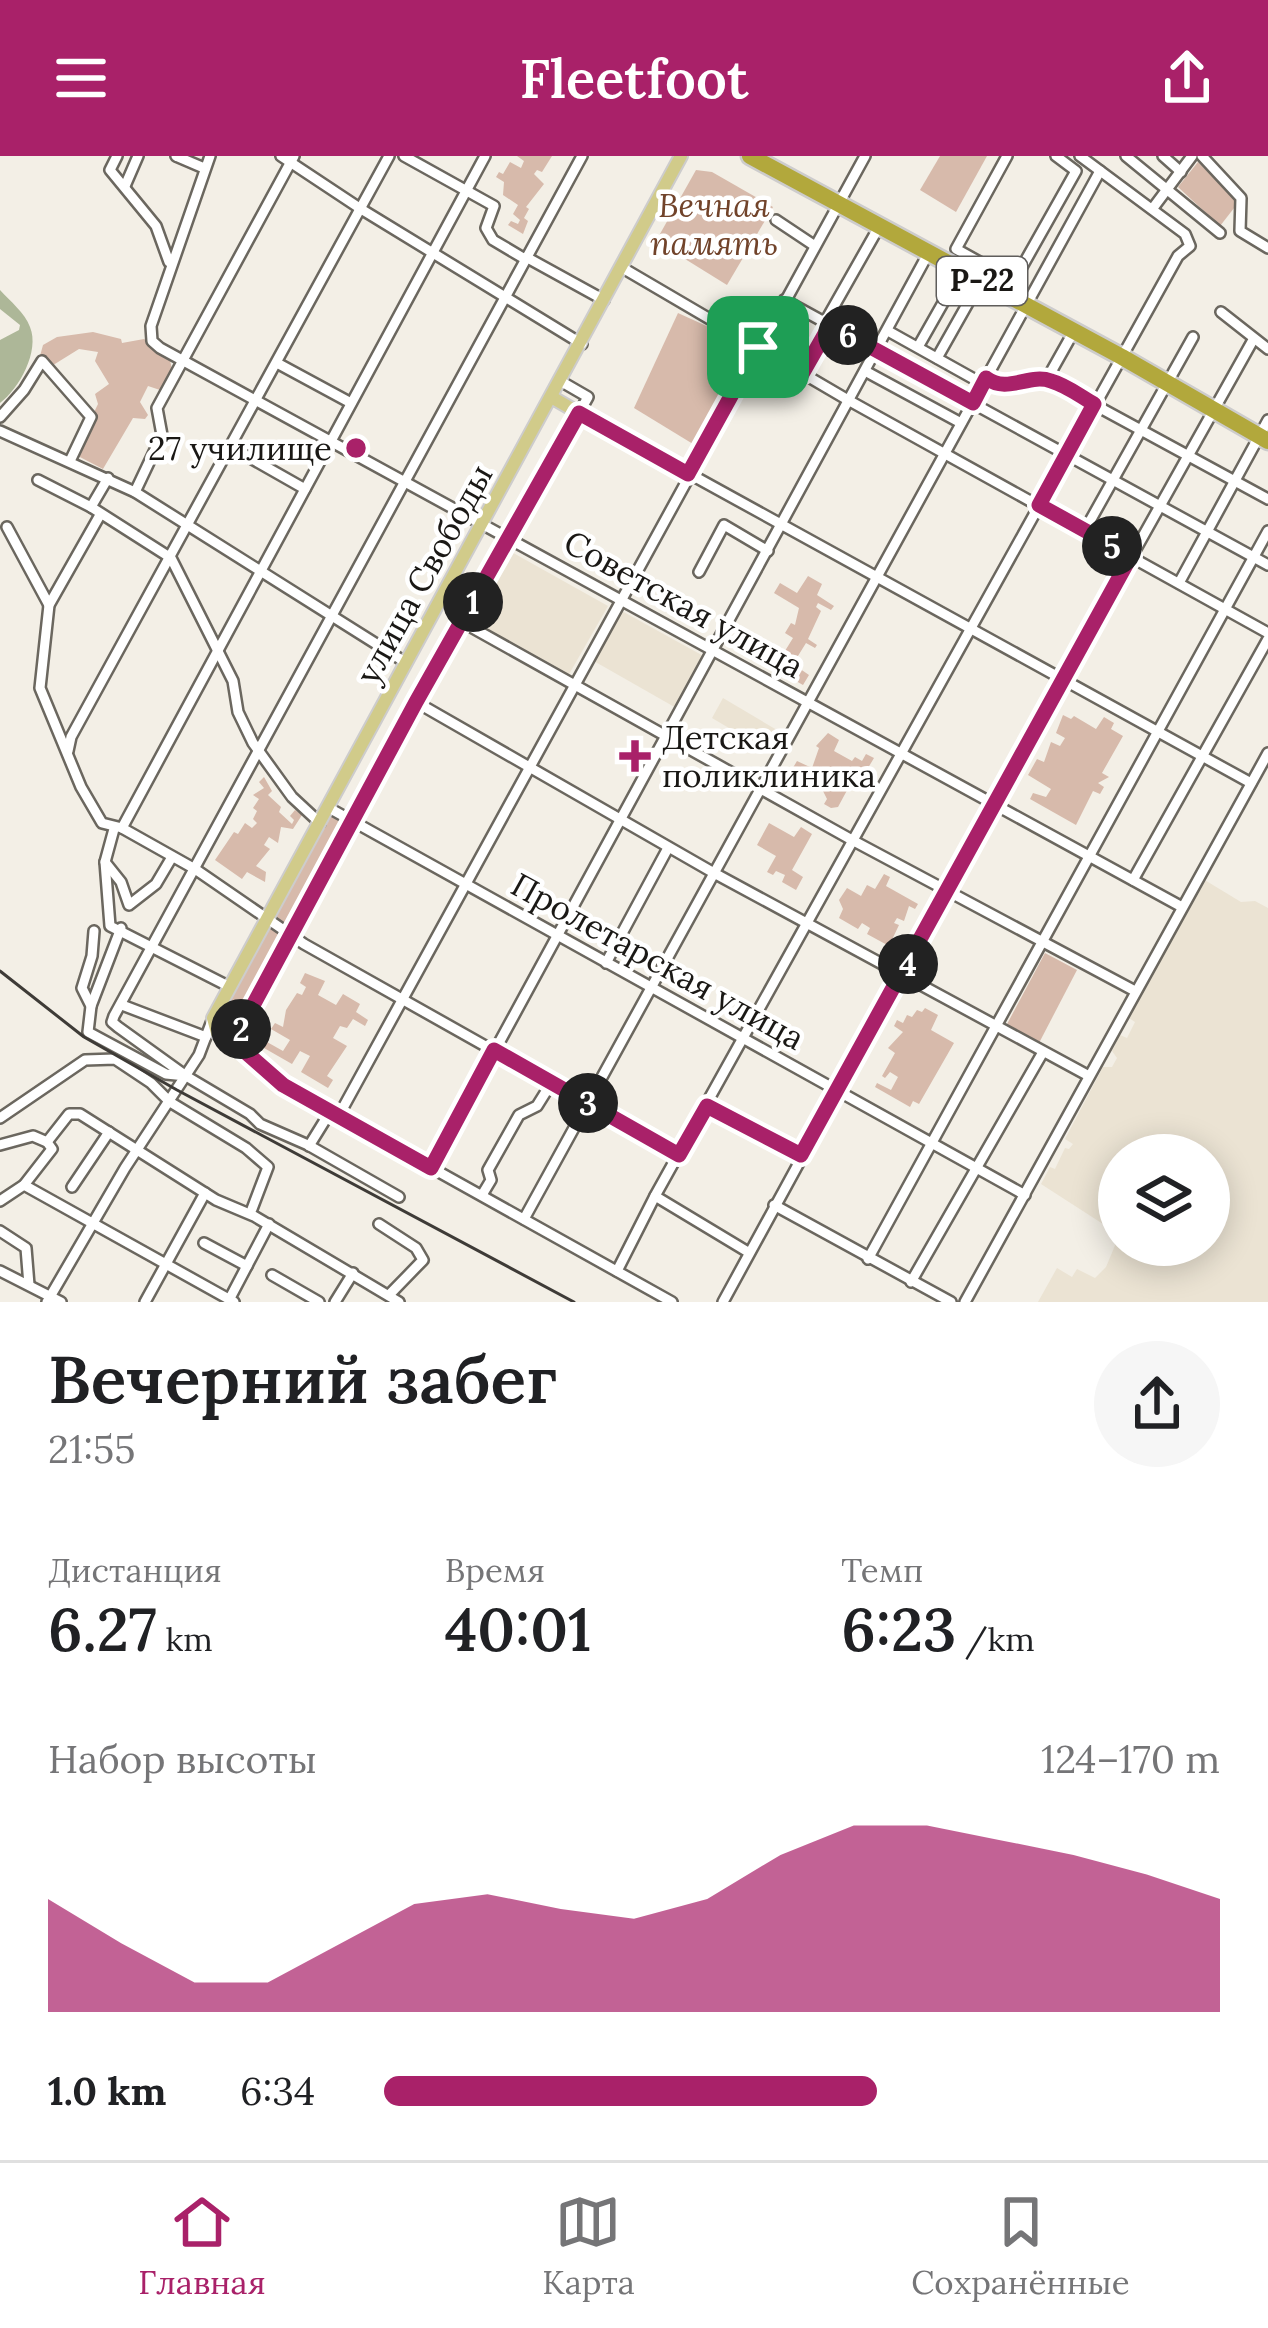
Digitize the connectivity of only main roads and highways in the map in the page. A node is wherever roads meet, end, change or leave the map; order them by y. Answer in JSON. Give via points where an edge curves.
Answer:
{"nodes":[{"id":1,"x":681,"y":156,"type":"edge"},
{"id":2,"x":750,"y":156,"type":"edge"},
{"id":3,"x":553,"y":398,"type":"junction"},
{"id":4,"x":1265,"y":432,"type":"edge"},
{"id":5,"x":243,"y":1024,"type":"junction"},
{"id":6,"x":215,"y":1031,"type":"junction"}],
"edges":[{"from":1,"to":3,"type":"main road","name":"улица Свободы"},
{"from":2,"to":4,"type":"highway","number":"Р-22"},
{"from":3,"to":5,"type":"main road","name":"улица Свободы","via":[[579,413]]},
{"from":3,"to":6,"type":"main road","name":"улица Свободы","via":[[321,814]]},
{"from":5,"to":6,"type":"main road","name":"улица Свободы"},
{"from":5,"to":6,"type":"main road","via":[[243,1050]]}]}
